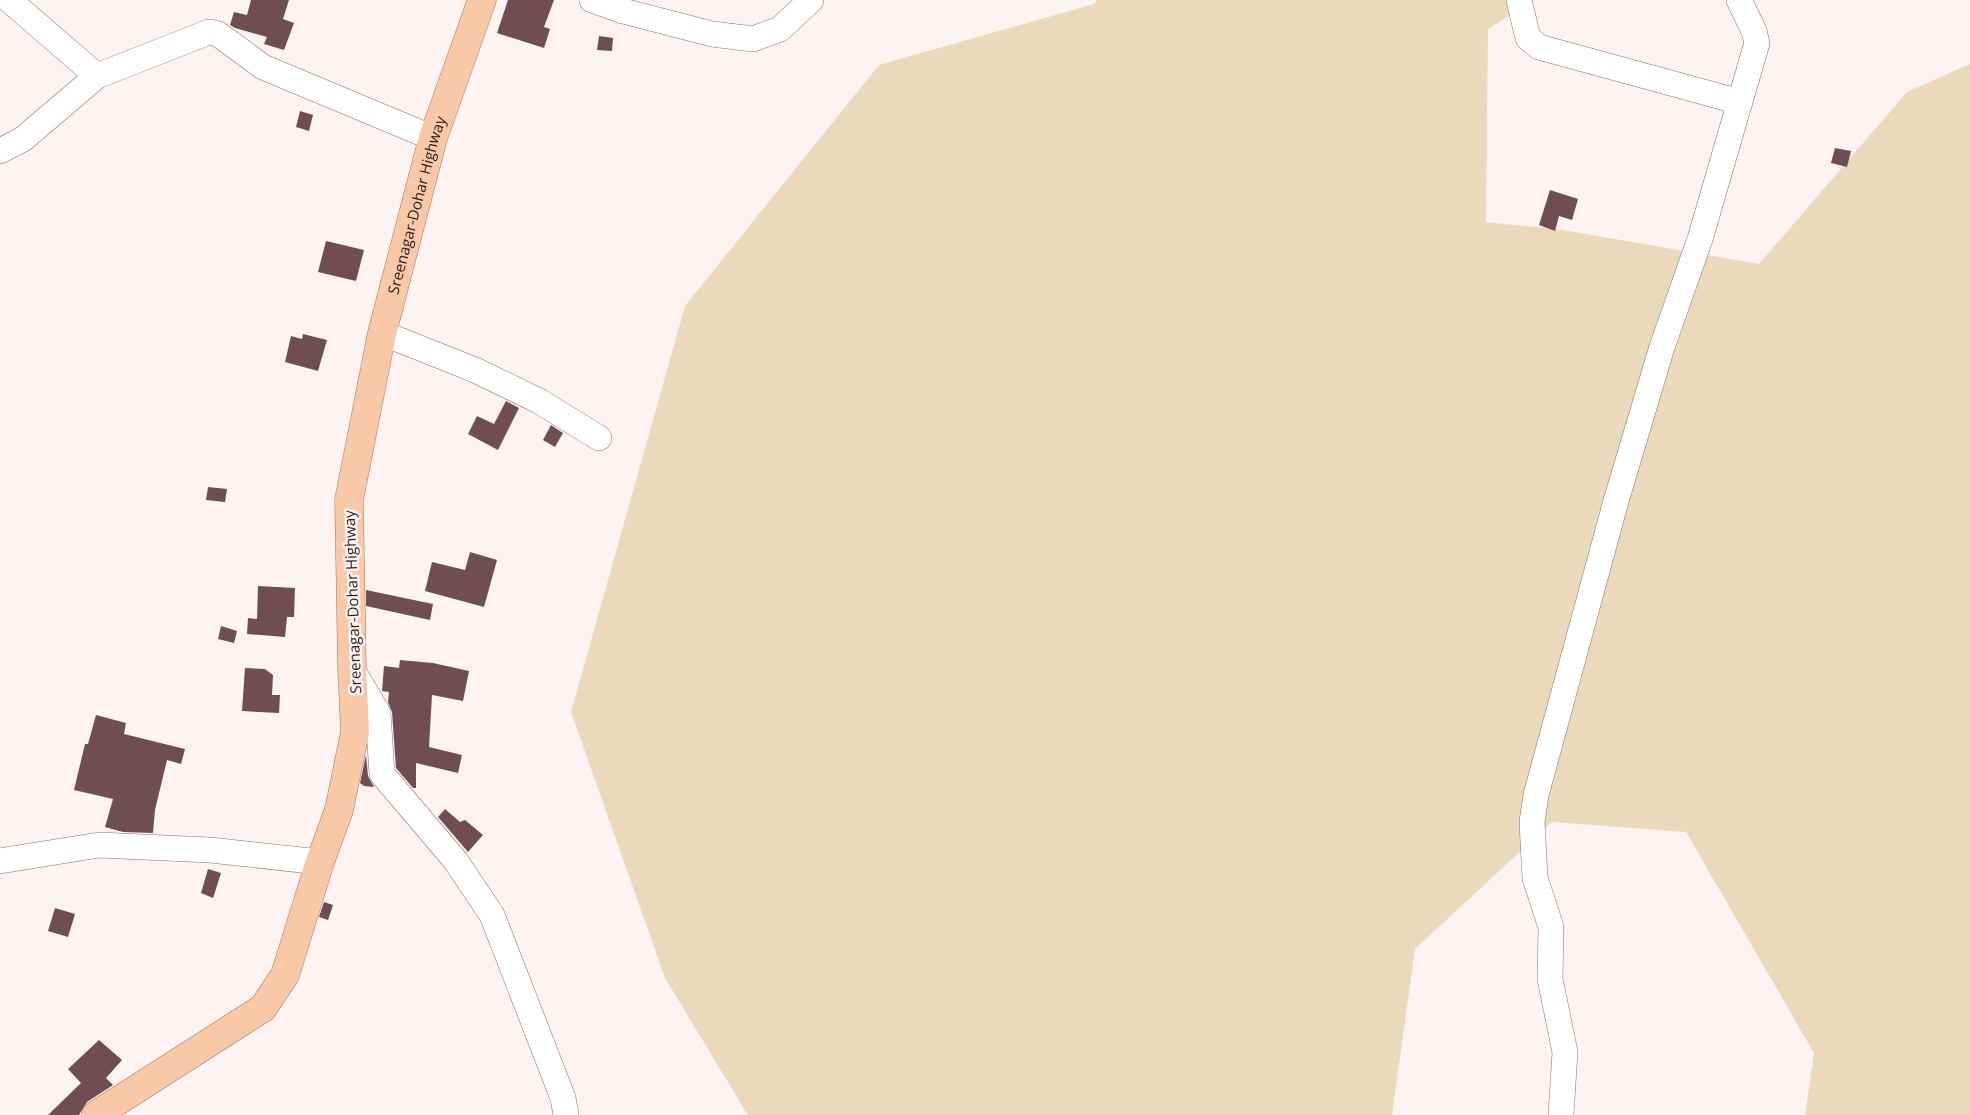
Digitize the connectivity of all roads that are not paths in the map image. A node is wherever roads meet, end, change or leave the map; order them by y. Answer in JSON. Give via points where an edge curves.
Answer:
{"nodes":[{"id":1,"x":9,"y":0,"type":"edge"},
{"id":2,"x":482,"y":0,"type":"edge"},
{"id":3,"x":592,"y":0,"type":"edge"},
{"id":4,"x":810,"y":0,"type":"edge"},
{"id":5,"x":1518,"y":0,"type":"edge"},
{"id":6,"x":1739,"y":0,"type":"edge"},
{"id":7,"x":97,"y":76,"type":"junction"},
{"id":8,"x":1740,"y":102,"type":"junction"},
{"id":9,"x":433,"y":138,"type":"junction"},
{"id":10,"x":0,"y":150,"type":"edge"},
{"id":11,"x":382,"y":333,"type":"junction"},
{"id":12,"x":600,"y":438,"type":"dead end"},
{"id":13,"x":352,"y":669,"type":"junction"},
{"id":14,"x":0,"y":861,"type":"edge"},
{"id":15,"x":320,"y":862,"type":"junction"},
{"id":16,"x":96,"y":1115,"type":"edge"},
{"id":17,"x":566,"y":1115,"type":"edge"},
{"id":18,"x":1561,"y":1115,"type":"edge"}],
"edges":[{"from":1,"to":7,"type":"street"},
{"from":2,"to":9,"type":"main road","name":"Sreenagar-Dohar Highway"},
{"from":3,"to":4,"type":"street","via":[[712,34],[753,40],[780,29]]},
{"from":5,"to":8,"type":"street","via":[[1528,38],[1539,47]]},
{"from":6,"to":8,"type":"street","via":[[1757,43]]},
{"from":7,"to":9,"type":"street","via":[[209,32],[218,34],[263,67]]},
{"from":7,"to":10,"type":"street","via":[[23,139]]},
{"from":8,"to":18,"type":"street","via":[[1627,465],[1536,795],[1532,822],[1535,878],[1551,927],[1550,979],[1565,1052]]},
{"from":9,"to":11,"type":"main road","name":"Sreenagar-Dohar Highway"},
{"from":11,"to":12,"type":"street","via":[[474,370],[539,401]]},
{"from":11,"to":13,"type":"main road","name":"Sreenagar-Dohar Highway","via":[[349,500]]},
{"from":13,"to":15,"type":"main road","name":"Sreenagar-Dohar Highway","via":[[355,732],[340,810]]},
{"from":13,"to":17,"type":"street","via":[[378,712],[382,774],[454,860],[492,915],[563,1098]]},
{"from":14,"to":15,"type":"street","via":[[99,845],[210,850]]},
{"from":15,"to":16,"type":"main road","name":"Sreenagar-Dohar Highway","via":[[285,975],[263,1008]]}]}
